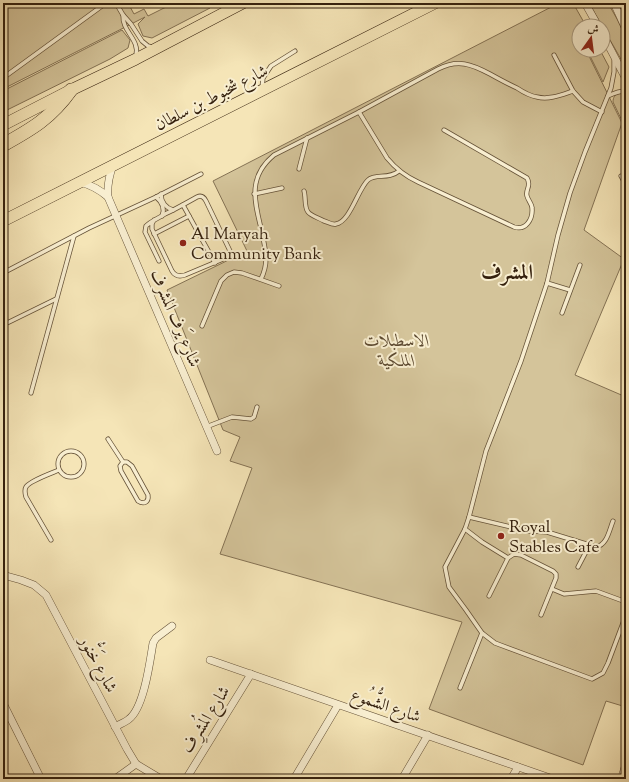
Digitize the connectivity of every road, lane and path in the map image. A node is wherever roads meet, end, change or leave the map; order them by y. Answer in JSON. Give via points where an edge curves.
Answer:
{"nodes":[{"id":1,"x":106,"y":3,"type":"edge"},
{"id":2,"x":116,"y":3,"type":"edge"},
{"id":3,"x":243,"y":3,"type":"edge"},
{"id":4,"x":435,"y":3,"type":"edge"},
{"id":5,"x":586,"y":3,"type":"edge"},
{"id":6,"x":614,"y":3,"type":"edge"},
{"id":7,"x":123,"y":15,"type":"junction"},
{"id":8,"x":594,"y":18,"type":"edge"},
{"id":9,"x":626,"y":29,"type":"edge"},
{"id":10,"x":155,"y":48,"type":"junction"},
{"id":11,"x":611,"y":50,"type":"edge"},
{"id":12,"x":295,"y":51,"type":"dead end"},
{"id":13,"x":554,"y":55,"type":"dead end"},
{"id":14,"x":614,"y":56,"type":"junction"},
{"id":15,"x":136,"y":59,"type":"junction"},
{"id":16,"x":3,"y":78,"type":"edge"},
{"id":17,"x":626,"y":79,"type":"edge"},
{"id":18,"x":71,"y":90,"type":"junction"},
{"id":19,"x":261,"y":90,"type":"junction"},
{"id":20,"x":626,"y":91,"type":"edge"},
{"id":21,"x":573,"y":92,"type":"junction"},
{"id":22,"x":608,"y":96,"type":"junction"},
{"id":23,"x":359,"y":112,"type":"junction"},
{"id":24,"x":602,"y":112,"type":"junction"},
{"id":25,"x":3,"y":125,"type":"edge"},
{"id":26,"x":444,"y":130,"type":"dead end"},
{"id":27,"x":307,"y":138,"type":"junction"},
{"id":28,"x":3,"y":145,"type":"edge"},
{"id":29,"x":113,"y":165,"type":"junction"},
{"id":30,"x":299,"y":169,"type":"dead end"},
{"id":31,"x":399,"y":171,"type":"junction"},
{"id":32,"x":201,"y":174,"type":"dead end"},
{"id":33,"x":621,"y":176,"type":"dead end"},
{"id":34,"x":79,"y":182,"type":"junction"},
{"id":35,"x":626,"y":185,"type":"edge"},
{"id":36,"x":282,"y":188,"type":"dead end"},
{"id":37,"x":304,"y":191,"type":"dead end"},
{"id":38,"x":161,"y":194,"type":"junction"},
{"id":39,"x":254,"y":194,"type":"junction"},
{"id":40,"x":108,"y":196,"type":"junction"},
{"id":41,"x":156,"y":197,"type":"junction"},
{"id":42,"x":184,"y":205,"type":"junction"},
{"id":43,"x":173,"y":210,"type":"junction"},
{"id":44,"x":115,"y":215,"type":"junction"},
{"id":45,"x":162,"y":216,"type":"junction"},
{"id":46,"x":189,"y":216,"type":"junction"},
{"id":47,"x":154,"y":220,"type":"junction"},
{"id":48,"x":3,"y":221,"type":"edge"},
{"id":49,"x":154,"y":234,"type":"junction"},
{"id":50,"x":74,"y":236,"type":"junction"},
{"id":51,"x":159,"y":261,"type":"dead end"},
{"id":52,"x":215,"y":263,"type":"junction"},
{"id":53,"x":580,"y":264,"type":"dead end"},
{"id":54,"x":3,"y":273,"type":"edge"},
{"id":55,"x":260,"y":279,"type":"junction"},
{"id":56,"x":547,"y":283,"type":"junction"},
{"id":57,"x":279,"y":286,"type":"dead end"},
{"id":58,"x":570,"y":290,"type":"junction"},
{"id":59,"x":56,"y":299,"type":"junction"},
{"id":60,"x":562,"y":313,"type":"dead end"},
{"id":61,"x":3,"y":325,"type":"edge"},
{"id":62,"x":202,"y":326,"type":"dead end"},
{"id":63,"x":31,"y":393,"type":"dead end"},
{"id":64,"x":257,"y":407,"type":"dead end"},
{"id":65,"x":206,"y":427,"type":"junction"},
{"id":66,"x":108,"y":439,"type":"dead end"},
{"id":67,"x":217,"y":451,"type":"dead end"},
{"id":68,"x":123,"y":462,"type":"junction"},
{"id":69,"x":59,"y":470,"type":"junction"},
{"id":70,"x":469,"y":517,"type":"junction"},
{"id":71,"x":613,"y":521,"type":"dead end"},
{"id":72,"x":464,"y":530,"type":"junction"},
{"id":73,"x":50,"y":540,"type":"dead end"},
{"id":74,"x":589,"y":546,"type":"junction"},
{"id":75,"x":508,"y":558,"type":"junction"},
{"id":76,"x":578,"y":567,"type":"dead end"},
{"id":77,"x":3,"y":575,"type":"edge"},
{"id":78,"x":552,"y":589,"type":"junction"},
{"id":79,"x":488,"y":596,"type":"dead end"},
{"id":80,"x":626,"y":602,"type":"edge"},
{"id":81,"x":626,"y":615,"type":"edge"},
{"id":82,"x":541,"y":616,"type":"dead end"},
{"id":83,"x":172,"y":626,"type":"dead end"},
{"id":84,"x":482,"y":633,"type":"junction"},
{"id":85,"x":210,"y":660,"type":"dead end"},
{"id":86,"x":251,"y":674,"type":"junction"},
{"id":87,"x":460,"y":688,"type":"dead end"},
{"id":88,"x":3,"y":703,"type":"edge"},
{"id":89,"x":338,"y":704,"type":"junction"},
{"id":90,"x":116,"y":726,"type":"junction"},
{"id":91,"x":428,"y":735,"type":"junction"},
{"id":92,"x":136,"y":764,"type":"junction"},
{"id":93,"x":626,"y":764,"type":"edge"},
{"id":94,"x":518,"y":767,"type":"junction"},
{"id":95,"x":41,"y":779,"type":"edge"},
{"id":96,"x":115,"y":779,"type":"edge"},
{"id":97,"x":161,"y":779,"type":"edge"},
{"id":98,"x":186,"y":779,"type":"edge"},
{"id":99,"x":294,"y":779,"type":"edge"},
{"id":100,"x":402,"y":779,"type":"edge"},
{"id":101,"x":512,"y":779,"type":"edge"},
{"id":102,"x":553,"y":779,"type":"edge"},
{"id":103,"x":622,"y":779,"type":"edge"}],
"edges":[{"from":1,"to":16,"type":"lane"},
{"from":2,"to":7,"type":"lane"},
{"from":3,"to":10,"type":"main road"},
{"from":4,"to":19,"type":"main road","name":"شارع شخبوط بن سلطان"},
{"from":5,"to":8,"type":"street"},
{"from":6,"to":9,"type":"street"},
{"from":7,"to":10,"type":"lane","via":[[130,21],[142,41]]},
{"from":7,"to":15,"type":"lane","via":[[125,27],[136,45]]},
{"from":10,"to":15,"type":"main road"},
{"from":11,"to":14,"type":"street"},
{"from":12,"to":19,"type":"lane","via":[[271,66],[263,78]]},
{"from":13,"to":21,"type":"lane"},
{"from":14,"to":17,"type":"street"},
{"from":14,"to":22,"type":"lane","via":[[614,72]]},
{"from":15,"to":18,"type":"main road"},
{"from":18,"to":25,"type":"main road"},
{"from":18,"to":28,"type":"highway","via":[[45,120]]},
{"from":19,"to":29,"type":"main road","name":"شارع شخبوط بن سلطان"},
{"from":20,"to":22,"type":"lane"},
{"from":21,"to":23,"type":"lane","via":[[554,97],[537,97],[476,67],[450,64]]},
{"from":21,"to":24,"type":"lane","via":[[583,102]]},
{"from":22,"to":24,"type":"lane"},
{"from":23,"to":27,"type":"lane"},
{"from":23,"to":31,"type":"lane","via":[[386,158]]},
{"from":24,"to":56,"type":"lane","via":[[570,193]]},
{"from":26,"to":31,"type":"lane","via":[[528,178],[530,183],[527,195],[532,210],[526,225],[514,227]]},
{"from":27,"to":30,"type":"lane"},
{"from":27,"to":39,"type":"lane","via":[[268,159],[256,179]]},
{"from":29,"to":34,"type":"main road","name":"شارع شخبوط بن سلطان"},
{"from":29,"to":40,"type":"street","name":"شارع يَرف المشرف","via":[[108,177]]},
{"from":31,"to":37,"type":"lane","via":[[391,176],[373,177],[367,181],[342,222],[336,224],[308,212]]},
{"from":32,"to":38,"type":"lane"},
{"from":33,"to":35,"type":"lane"},
{"from":34,"to":40,"type":"street","via":[[97,188]]},
{"from":34,"to":48,"type":"main road","name":"شارع شخبوط بن سلطان"},
{"from":36,"to":39,"type":"lane"},
{"from":38,"to":41,"type":"lane"},
{"from":38,"to":43,"type":"lane","via":[[166,207]]},
{"from":39,"to":55,"type":"lane","via":[[266,253]]},
{"from":40,"to":44,"type":"street","name":"شارع يَرف المشرف"},
{"from":41,"to":44,"type":"lane"},
{"from":41,"to":45,"type":"lane","via":[[163,209]]},
{"from":42,"to":43,"type":"lane"},
{"from":42,"to":46,"type":"lane"},
{"from":42,"to":52,"type":"lane","via":[[199,196],[206,201],[232,253]]},
{"from":43,"to":45,"type":"lane"},
{"from":44,"to":50,"type":"lane"},
{"from":44,"to":65,"type":"street","name":"شارع يَرف المشرف"},
{"from":45,"to":47,"type":"lane"},
{"from":46,"to":49,"type":"lane"},
{"from":46,"to":52,"type":"lane"},
{"from":47,"to":49,"type":"lane"},
{"from":47,"to":51,"type":"lane","via":[[145,230]]},
{"from":49,"to":52,"type":"lane","via":[[176,275],[183,276]]},
{"from":50,"to":54,"type":"lane"},
{"from":50,"to":59,"type":"lane"},
{"from":53,"to":58,"type":"lane"},
{"from":55,"to":57,"type":"lane"},
{"from":55,"to":62,"type":"lane","via":[[238,272],[227,275],[221,281]]},
{"from":56,"to":58,"type":"lane"},
{"from":56,"to":70,"type":"lane","via":[[521,361],[486,451]]},
{"from":58,"to":60,"type":"lane"},
{"from":59,"to":61,"type":"lane"},
{"from":59,"to":63,"type":"lane"},
{"from":64,"to":65,"type":"lane","via":[[251,419],[232,417]]},
{"from":65,"to":67,"type":"street","name":"شارع يَرف المشرف"},
{"from":66,"to":68,"type":"lane"},
{"from":68,"to":68,"type":"lane","via":[[120,470],[127,483],[138,501],[146,502],[148,495],[132,466]]},
{"from":69,"to":69,"type":"lane","via":[[66,477],[77,477],[85,466],[83,457],[76,452],[67,451],[60,456]]},
{"from":69,"to":73,"type":"lane","via":[[25,488],[26,497]]},
{"from":70,"to":72,"type":"lane"},
{"from":70,"to":74,"type":"lane","via":[[528,531],[551,533]]},
{"from":71,"to":74,"type":"lane","via":[[603,544]]},
{"from":72,"to":75,"type":"lane"},
{"from":72,"to":84,"type":"lane","via":[[445,567],[449,588]]},
{"from":74,"to":76,"type":"lane"},
{"from":75,"to":78,"type":"lane","via":[[517,554],[555,572],[557,576]]},
{"from":75,"to":79,"type":"lane"},
{"from":77,"to":90,"type":"street","name":"شارع خَنُّور","via":[[34,586],[46,595]]},
{"from":78,"to":80,"type":"lane","via":[[564,594],[596,591]]},
{"from":78,"to":82,"type":"lane"},
{"from":81,"to":84,"type":"lane","via":[[608,664],[603,673],[592,679],[495,644]]},
{"from":83,"to":90,"type":"street","via":[[153,643],[137,710],[130,719]]},
{"from":84,"to":87,"type":"lane"},
{"from":85,"to":86,"type":"street","name":"شارع الشُّمُوع"},
{"from":86,"to":89,"type":"street","name":"شارع الشُّمُوع"},
{"from":86,"to":98,"type":"street","name":"شارع المُشرِف"},
{"from":88,"to":95,"type":"street"},
{"from":89,"to":91,"type":"street","name":"شارع الشُّمُوع"},
{"from":89,"to":99,"type":"street"},
{"from":90,"to":92,"type":"street","name":"شارع خَنُّور"},
{"from":91,"to":94,"type":"street","name":"شارع الشُّمُوع"},
{"from":91,"to":100,"type":"street"},
{"from":92,"to":96,"type":"street"},
{"from":92,"to":97,"type":"street","name":"شارع خَنُّور"},
{"from":93,"to":103,"type":"street"},
{"from":94,"to":101,"type":"street"},
{"from":94,"to":102,"type":"street","name":"شارع الشُّمُوع"}]}
